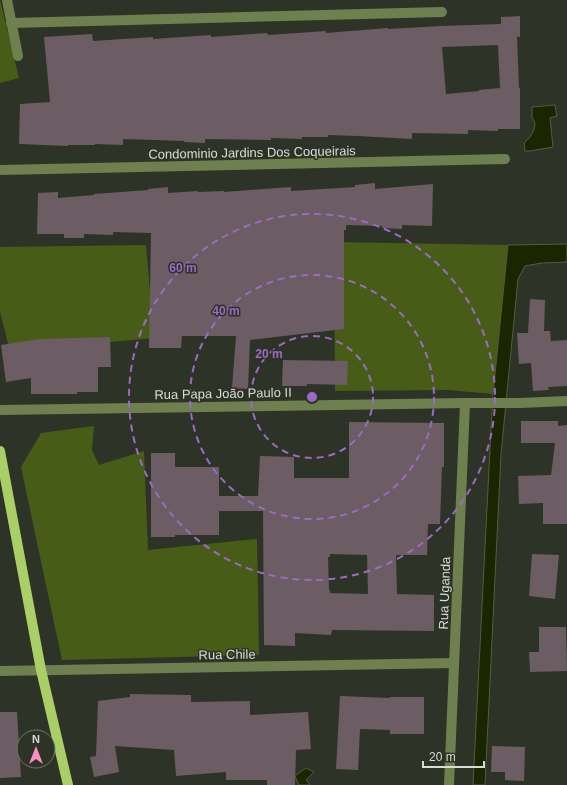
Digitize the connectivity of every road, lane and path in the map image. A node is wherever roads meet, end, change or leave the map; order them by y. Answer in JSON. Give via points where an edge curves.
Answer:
{"nodes":[{"id":1,"x":7,"y":0,"type":"edge"},
{"id":2,"x":442,"y":12,"type":"dead end"},
{"id":3,"x":12,"y":23,"type":"junction"},
{"id":4,"x":18,"y":56,"type":"dead end"},
{"id":5,"x":504,"y":159,"type":"dead end"},
{"id":6,"x":0,"y":170,"type":"edge"},
{"id":7,"x":567,"y":401,"type":"edge"},
{"id":8,"x":465,"y":402,"type":"junction"},
{"id":9,"x":0,"y":410,"type":"edge"},
{"id":10,"x":0,"y":451,"type":"edge"},
{"id":11,"x":454,"y":663,"type":"junction"},
{"id":12,"x":41,"y":670,"type":"junction"},
{"id":13,"x":0,"y":671,"type":"edge"},
{"id":14,"x":68,"y":785,"type":"edge"},
{"id":15,"x":449,"y":785,"type":"edge"}],
"edges":[{"from":1,"to":3,"type":"street"},
{"from":2,"to":3,"type":"street"},
{"from":3,"to":4,"type":"street"},
{"from":5,"to":6,"type":"street","name":"Condominio Jardins Dos Coqueirais"},
{"from":7,"to":8,"type":"street","name":"Rua Papa João Paulo II"},
{"from":8,"to":9,"type":"street","name":"Rua Papa João Paulo II"},
{"from":8,"to":11,"type":"street","name":"Rua Uganda"},
{"from":10,"to":12,"type":"main road"},
{"from":11,"to":12,"type":"street","name":"Rua Chile"},
{"from":11,"to":15,"type":"street","name":"Rua Uganda"},
{"from":12,"to":13,"type":"street","name":"Rua Chile"},
{"from":12,"to":14,"type":"main road"}]}
